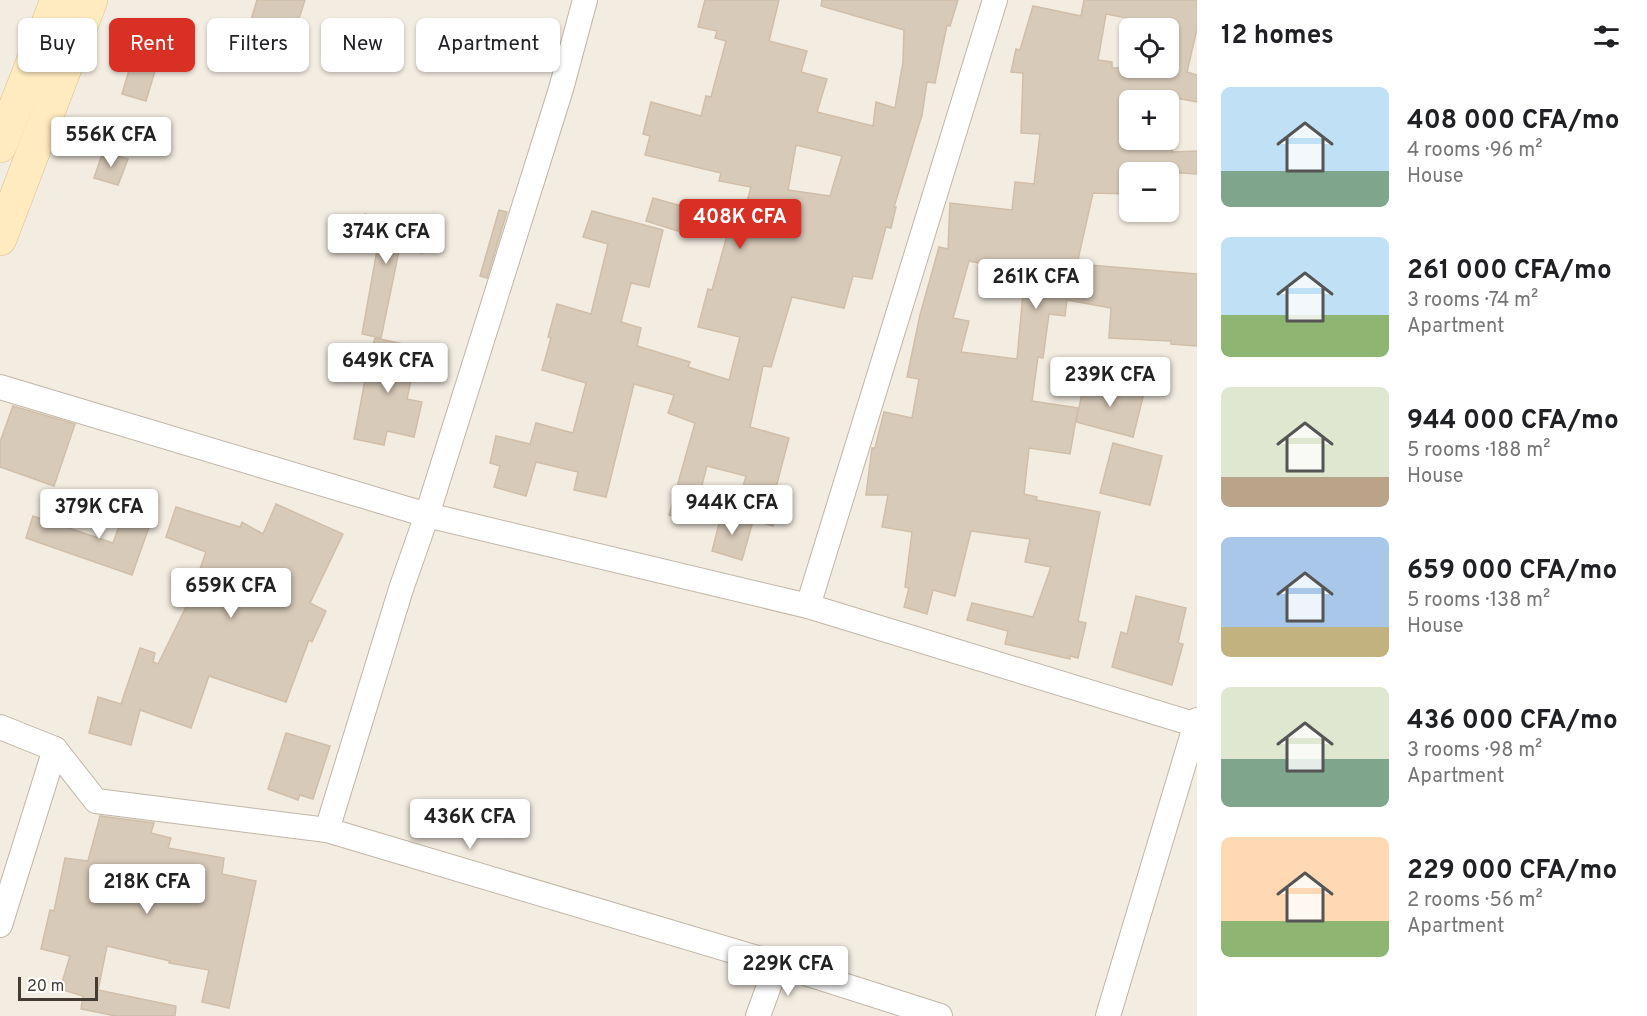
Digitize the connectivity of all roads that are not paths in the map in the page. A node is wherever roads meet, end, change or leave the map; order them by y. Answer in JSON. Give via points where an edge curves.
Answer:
{"nodes":[{"id":1,"x":57,"y":0,"type":"edge"},
{"id":2,"x":91,"y":0,"type":"edge"},
{"id":3,"x":585,"y":0,"type":"edge"},
{"id":4,"x":995,"y":0,"type":"edge"},
{"id":5,"x":0,"y":147,"type":"edge"},
{"id":6,"x":0,"y":239,"type":"edge"},
{"id":7,"x":0,"y":387,"type":"edge"},
{"id":8,"x":427,"y":515,"type":"junction"},
{"id":9,"x":808,"y":606,"type":"junction"},
{"id":10,"x":1197,"y":723,"type":"edge"},
{"id":11,"x":0,"y":727,"type":"edge"},
{"id":12,"x":55,"y":749,"type":"junction"},
{"id":13,"x":327,"y":830,"type":"junction"},
{"id":14,"x":0,"y":925,"type":"edge"},
{"id":15,"x":777,"y":964,"type":"junction"},
{"id":16,"x":758,"y":1016,"type":"edge"},
{"id":17,"x":940,"y":1016,"type":"edge"},
{"id":18,"x":1108,"y":1016,"type":"edge"}],
"edges":[{"from":1,"to":5,"type":"main road"},
{"from":2,"to":6,"type":"main road"},
{"from":3,"to":8,"type":"street","via":[[561,89]]},
{"from":4,"to":9,"type":"street"},
{"from":7,"to":8,"type":"street"},
{"from":8,"to":9,"type":"street"},
{"from":8,"to":13,"type":"street"},
{"from":9,"to":10,"type":"street"},
{"from":10,"to":18,"type":"street"},
{"from":11,"to":12,"type":"street"},
{"from":12,"to":13,"type":"street","via":[[96,801]]},
{"from":12,"to":14,"type":"street"},
{"from":13,"to":15,"type":"street"},
{"from":15,"to":16,"type":"street"},
{"from":15,"to":17,"type":"street"}]}
